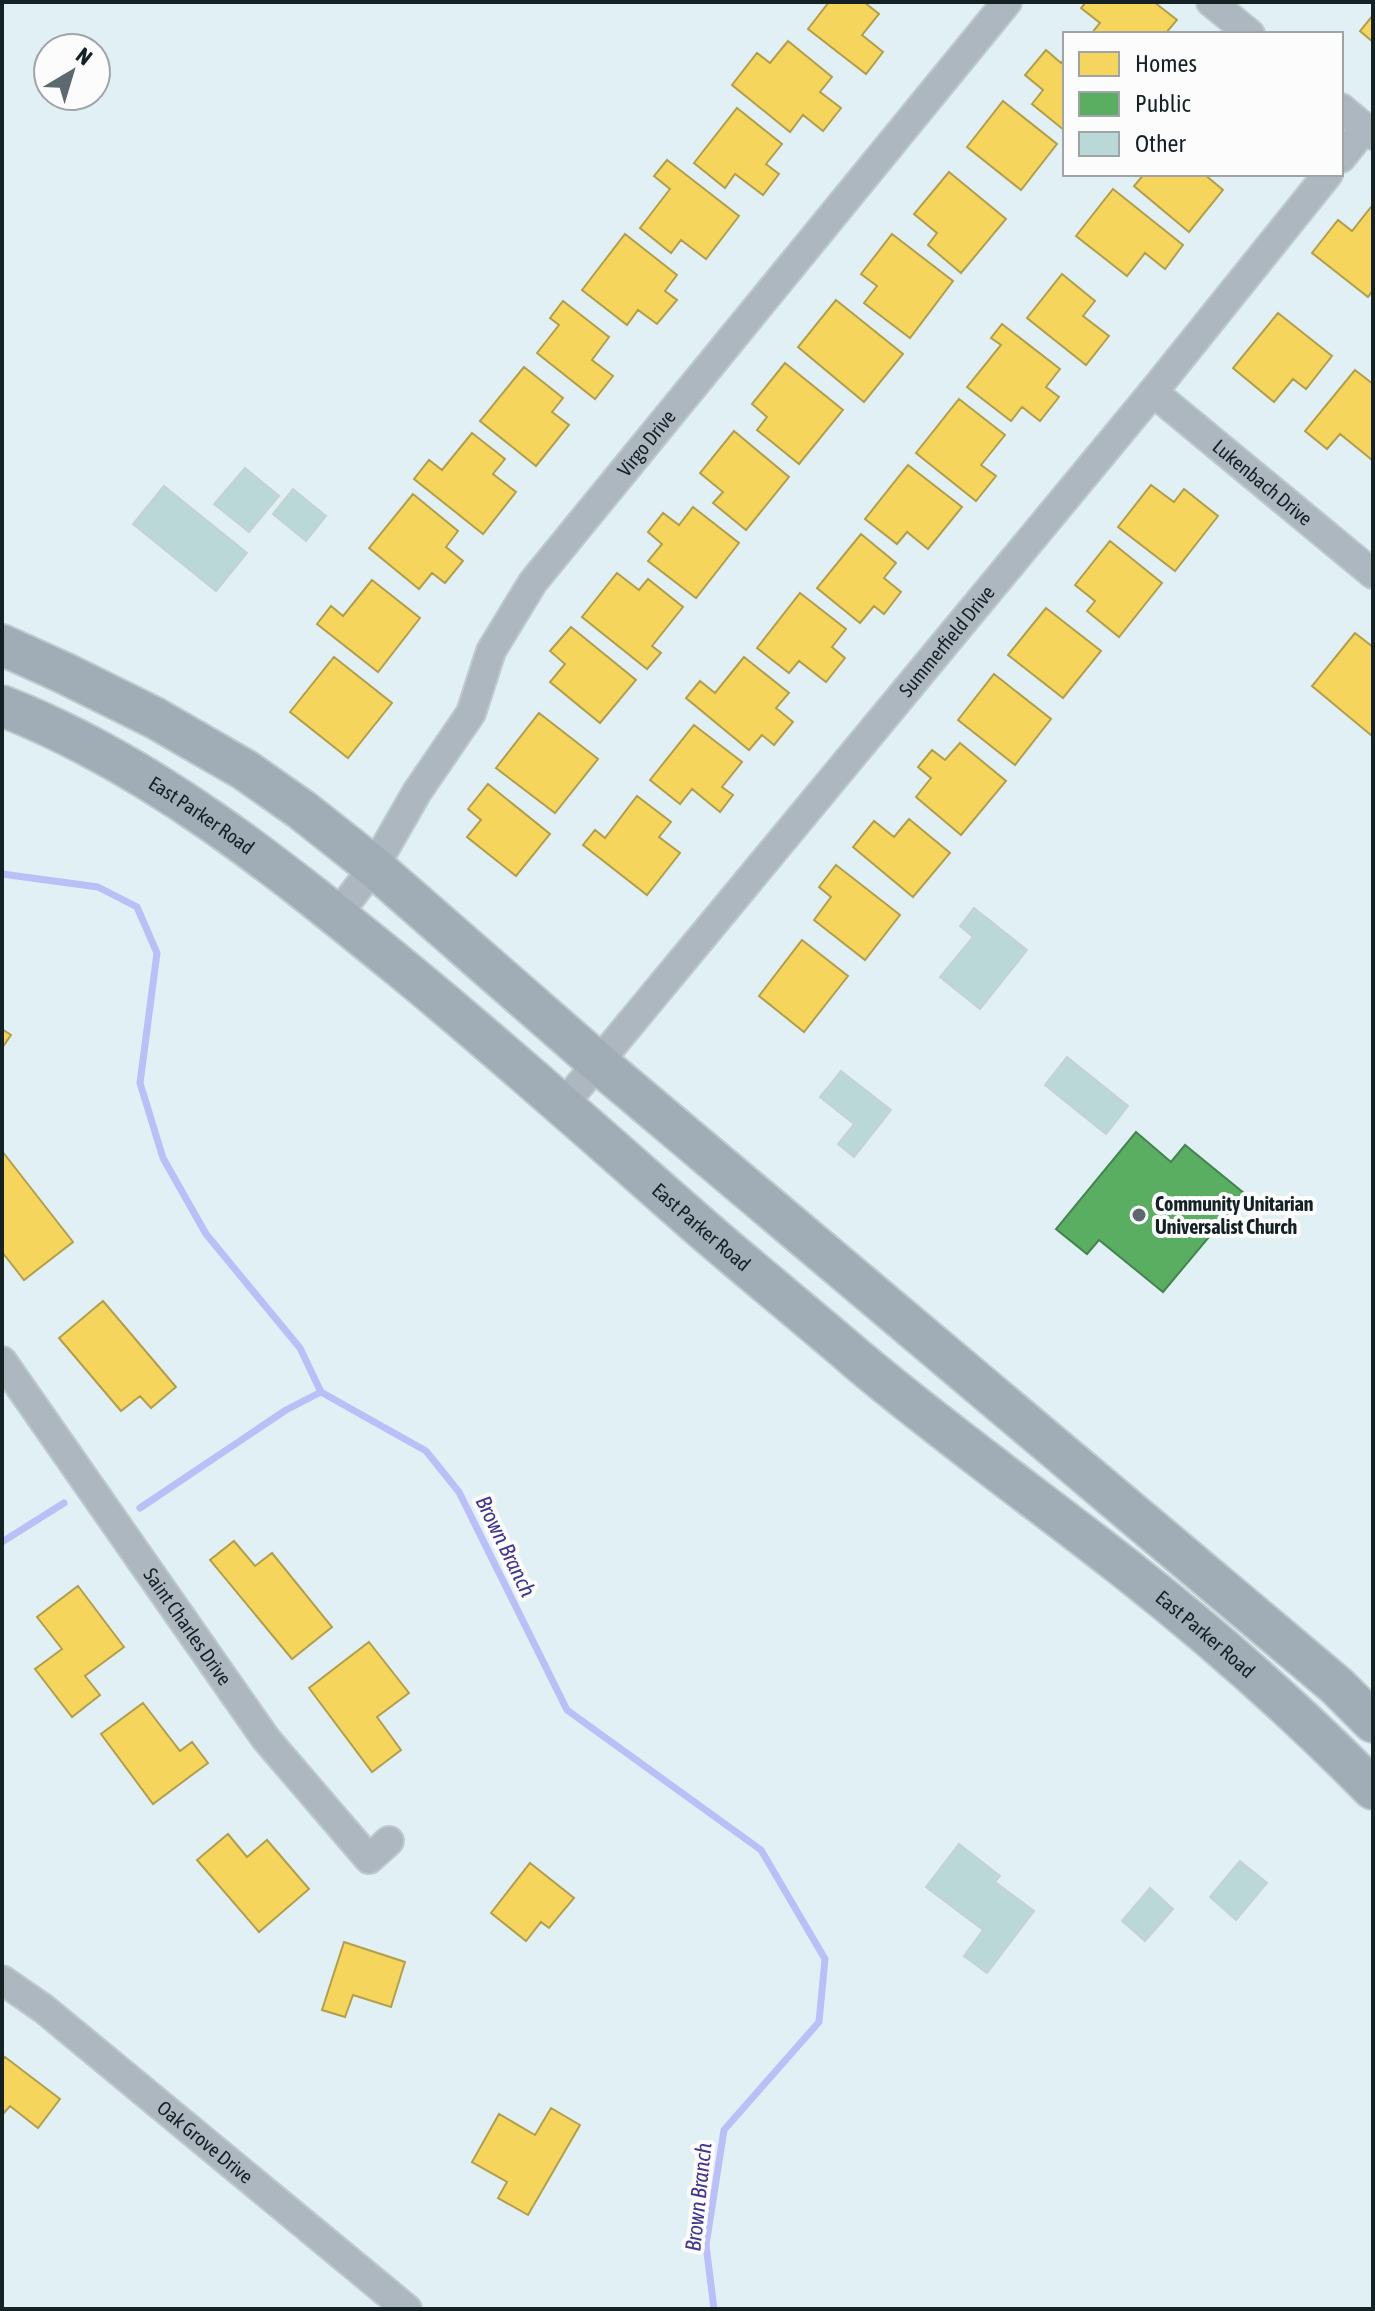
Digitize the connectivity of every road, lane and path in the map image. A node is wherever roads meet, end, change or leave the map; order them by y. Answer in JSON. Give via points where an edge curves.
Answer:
{"nodes":[{"id":1,"x":1007,"y":2,"type":"edge"},
{"id":2,"x":1211,"y":2,"type":"edge"},
{"id":3,"x":1248,"y":32,"type":"edge"},
{"id":4,"x":1343,"y":110,"type":"edge"},
{"id":5,"x":1369,"y":132,"type":"edge"},
{"id":6,"x":1343,"y":156,"type":"edge"},
{"id":7,"x":1326,"y":176,"type":"edge"},
{"id":8,"x":1153,"y":392,"type":"junction"},
{"id":9,"x":1373,"y":574,"type":"edge"},
{"id":10,"x":2,"y":645,"type":"edge"},
{"id":11,"x":64,"y":673,"type":"junction"},
{"id":12,"x":2,"y":706,"type":"edge"},
{"id":13,"x":44,"y":722,"type":"junction"},
{"id":14,"x":374,"y":867,"type":"junction"},
{"id":15,"x":337,"y":915,"type":"junction"},
{"id":16,"x":597,"y":1062,"type":"junction"},
{"id":17,"x":563,"y":1105,"type":"junction"},
{"id":18,"x":746,"y":1188,"type":"junction"},
{"id":19,"x":705,"y":1230,"type":"junction"},
{"id":20,"x":853,"y":1278,"type":"junction"},
{"id":21,"x":813,"y":1322,"type":"junction"},
{"id":22,"x":950,"y":1360,"type":"junction"},
{"id":23,"x":2,"y":1361,"type":"edge"},
{"id":24,"x":908,"y":1402,"type":"junction"},
{"id":25,"x":1162,"y":1538,"type":"junction"},
{"id":26,"x":1134,"y":1576,"type":"junction"},
{"id":27,"x":1362,"y":1711,"type":"edge"},
{"id":28,"x":1318,"y":1735,"type":"junction"},
{"id":29,"x":1373,"y":1789,"type":"edge"},
{"id":30,"x":389,"y":1841,"type":"dead end"},
{"id":31,"x":2,"y":1980,"type":"edge"},
{"id":32,"x":407,"y":2309,"type":"edge"}],
"edges":[{"from":1,"to":14,"type":"street","name":"Virgo Drive","via":[[533,582],[491,651],[471,713]]},
{"from":2,"to":3,"type":"street"},
{"from":4,"to":5,"type":"street"},
{"from":5,"to":6,"type":"street"},
{"from":7,"to":8,"type":"street","name":"Summerfield Drive"},
{"from":8,"to":9,"type":"street","name":"Lukenbach Drive"},
{"from":8,"to":16,"type":"street","name":"Summerfield Drive"},
{"from":10,"to":11,"type":"main road"},
{"from":11,"to":13,"type":"main road"},
{"from":11,"to":14,"type":"main road","via":[[245,770]]},
{"from":12,"to":13,"type":"main road","name":"East Parker Road"},
{"from":13,"to":15,"type":"main road","name":"East Parker Road","via":[[179,798]]},
{"from":14,"to":15,"type":"street","name":"Virgo Drive"},
{"from":14,"to":16,"type":"main road"},
{"from":15,"to":17,"type":"main road","name":"East Parker Road"},
{"from":16,"to":17,"type":"street","name":"Summerfield Drive"},
{"from":16,"to":18,"type":"main road"},
{"from":17,"to":19,"type":"main road","name":"East Parker Road"},
{"from":18,"to":19,"type":"main road"},
{"from":18,"to":20,"type":"main road"},
{"from":19,"to":21,"type":"main road","name":"East Parker Road"},
{"from":20,"to":21,"type":"main road"},
{"from":20,"to":22,"type":"main road"},
{"from":21,"to":24,"type":"main road","name":"East Parker Road"},
{"from":22,"to":24,"type":"main road"},
{"from":22,"to":25,"type":"main road"},
{"from":23,"to":30,"type":"street","name":"Saint Charles Drive","via":[[266,1739],[369,1859]]},
{"from":24,"to":26,"type":"main road","name":"East Parker Road"},
{"from":25,"to":26,"type":"main road"},
{"from":25,"to":27,"type":"main road"},
{"from":26,"to":28,"type":"main road","name":"East Parker Road"},
{"from":27,"to":28,"type":"main road"},
{"from":28,"to":29,"type":"main road","name":"East Parker Road"},
{"from":31,"to":32,"type":"street","name":"Oak Grove Drive"}]}
